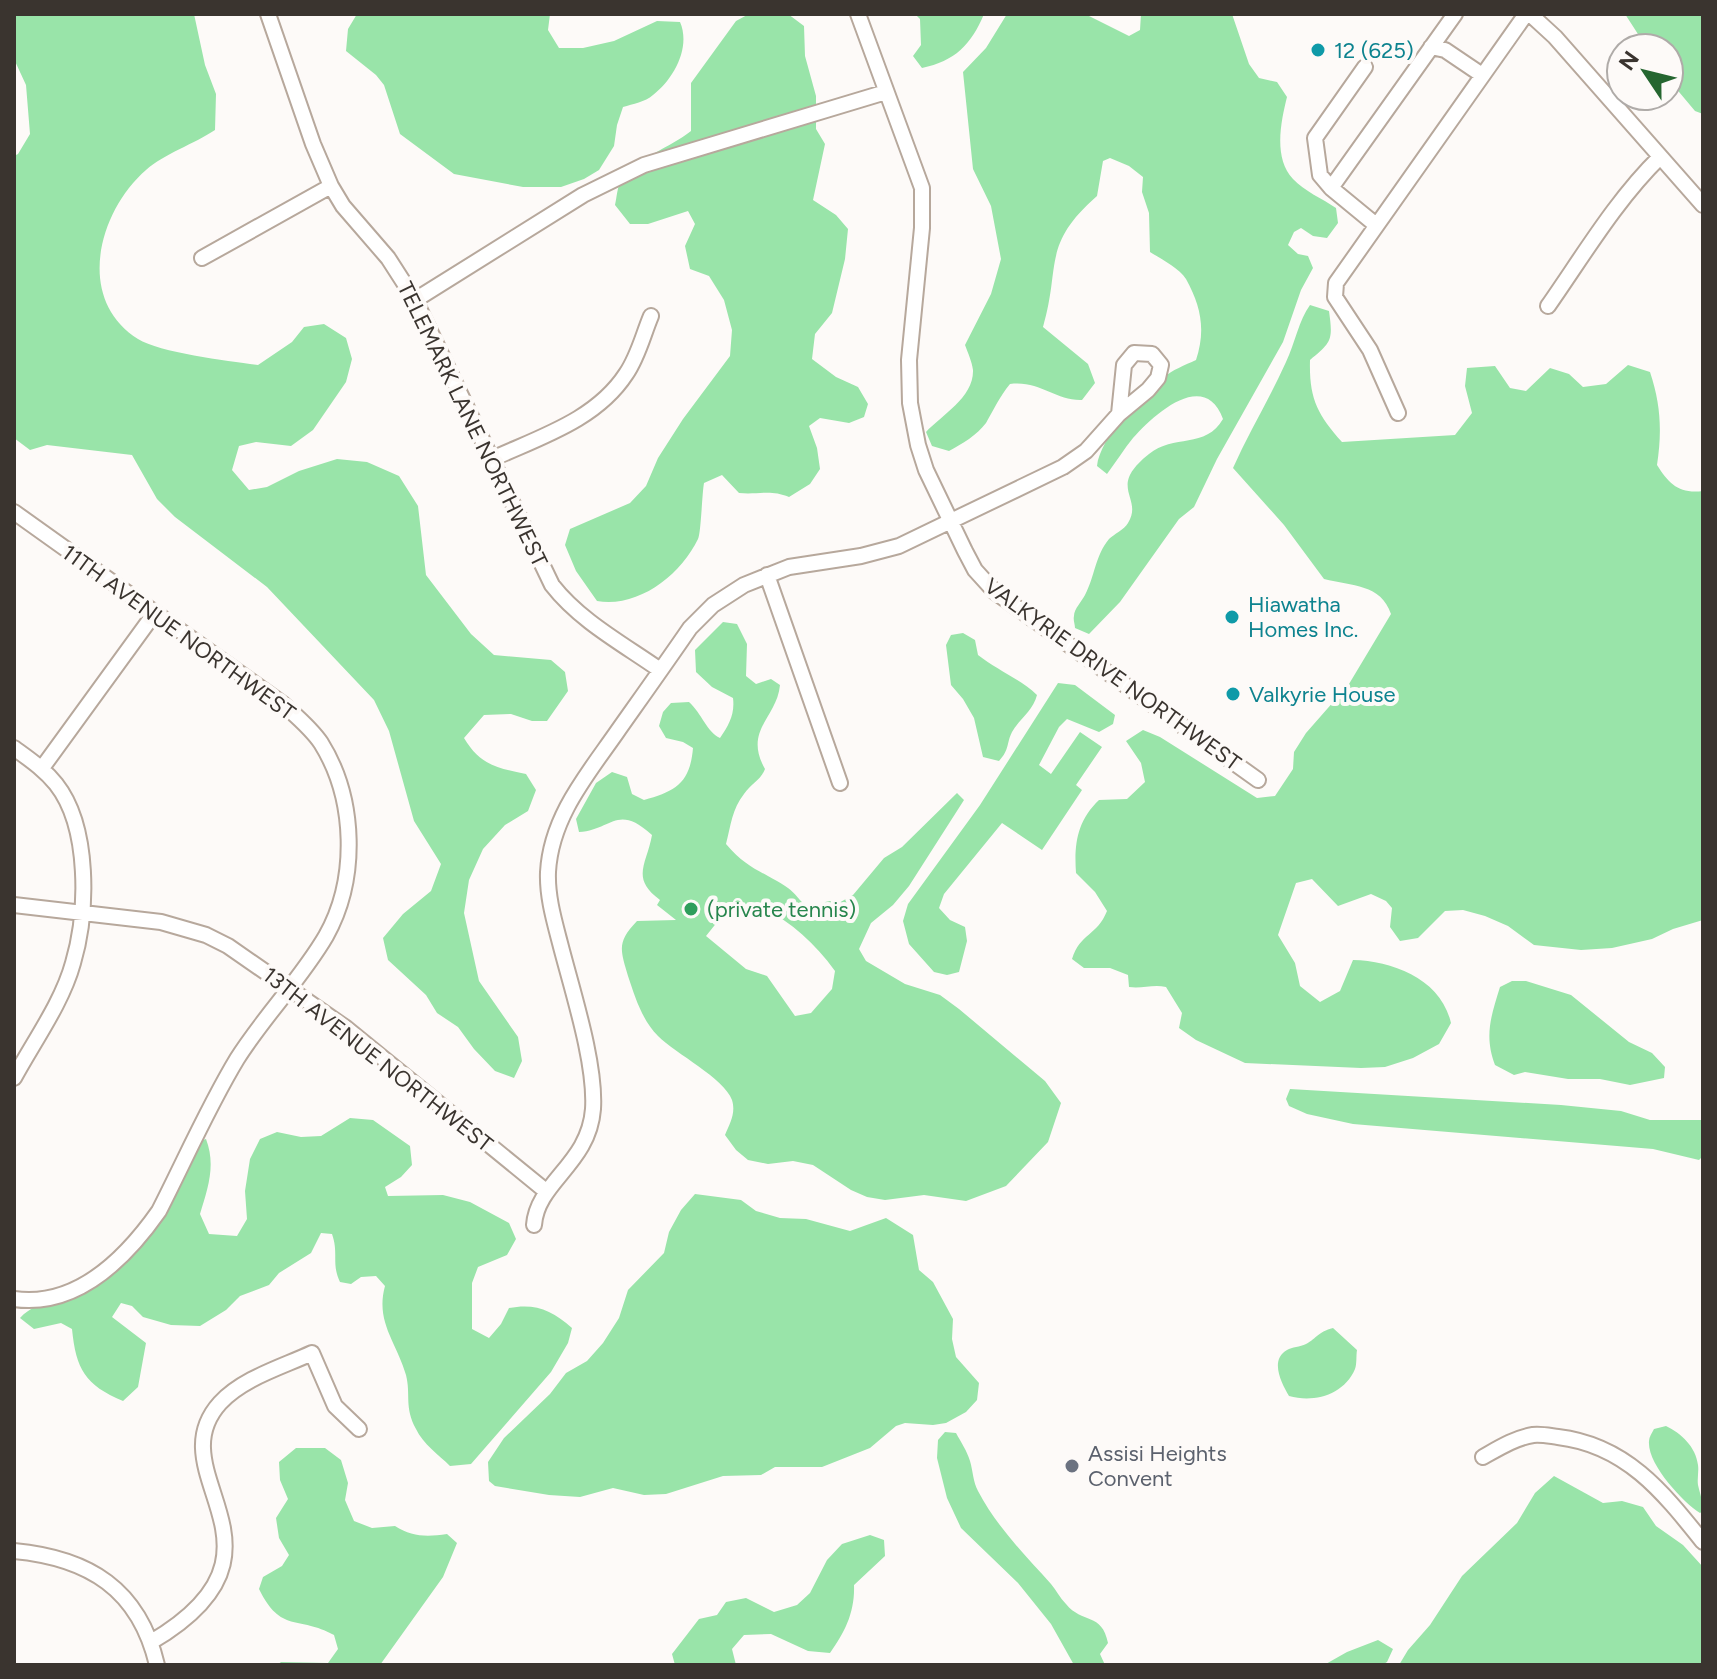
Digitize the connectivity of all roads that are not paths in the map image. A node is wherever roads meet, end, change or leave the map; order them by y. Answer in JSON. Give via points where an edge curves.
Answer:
{"nodes":[{"id":1,"x":268,"y":14,"type":"edge"},
{"id":2,"x":858,"y":14,"type":"edge"},
{"id":3,"x":1455,"y":14,"type":"edge"},
{"id":4,"x":1528,"y":14,"type":"edge"},
{"id":5,"x":1431,"y":47,"type":"junction"},
{"id":6,"x":1365,"y":67,"type":"dead end"},
{"id":7,"x":1482,"y":75,"type":"junction"},
{"id":8,"x":886,"y":92,"type":"junction"},
{"id":9,"x":1660,"y":157,"type":"junction"},
{"id":10,"x":331,"y":186,"type":"junction"},
{"id":11,"x":1331,"y":188,"type":"junction"},
{"id":12,"x":1703,"y":205,"type":"edge"},
{"id":13,"x":1376,"y":225,"type":"junction"},
{"id":14,"x":202,"y":258,"type":"dead end"},
{"id":15,"x":415,"y":300,"type":"junction"},
{"id":16,"x":1548,"y":306,"type":"dead end"},
{"id":17,"x":651,"y":316,"type":"dead end"},
{"id":18,"x":1398,"y":413,"type":"dead end"},
{"id":19,"x":1119,"y":414,"type":"dead end"},
{"id":20,"x":492,"y":459,"type":"junction"},
{"id":21,"x":14,"y":512,"type":"edge"},
{"id":22,"x":950,"y":521,"type":"junction"},
{"id":23,"x":767,"y":575,"type":"junction"},
{"id":24,"x":154,"y":614,"type":"junction"},
{"id":25,"x":660,"y":670,"type":"junction"},
{"id":26,"x":14,"y":748,"type":"edge"},
{"id":27,"x":42,"y":768,"type":"junction"},
{"id":28,"x":1258,"y":780,"type":"dead end"},
{"id":29,"x":840,"y":783,"type":"dead end"},
{"id":30,"x":14,"y":905,"type":"edge"},
{"id":31,"x":82,"y":912,"type":"junction"},
{"id":32,"x":289,"y":986,"type":"junction"},
{"id":33,"x":14,"y":1078,"type":"edge"},
{"id":34,"x":547,"y":1192,"type":"junction"},
{"id":35,"x":534,"y":1225,"type":"dead end"},
{"id":36,"x":14,"y":1299,"type":"edge"},
{"id":37,"x":359,"y":1429,"type":"dead end"},
{"id":38,"x":1483,"y":1457,"type":"dead end"},
{"id":39,"x":1703,"y":1542,"type":"edge"},
{"id":40,"x":14,"y":1551,"type":"edge"},
{"id":41,"x":151,"y":1642,"type":"junction"},
{"id":42,"x":157,"y":1665,"type":"edge"}],
"edges":[{"from":1,"to":10,"type":"street","name":"TELEMARK LANE NORTHWEST"},
{"from":2,"to":8,"type":"street","name":"VALKYRIE DRIVE NORTHWEST"},
{"from":3,"to":5,"type":"street"},
{"from":4,"to":7,"type":"street"},
{"from":4,"to":9,"type":"street","via":[[1555,37]]},
{"from":5,"to":7,"type":"street","via":[[1445,50]]},
{"from":5,"to":11,"type":"street"},
{"from":6,"to":11,"type":"street","via":[[1315,138],[1320,175]]},
{"from":7,"to":13,"type":"street"},
{"from":8,"to":15,"type":"street","via":[[634,170],[583,195]]},
{"from":8,"to":22,"type":"street","name":"VALKYRIE DRIVE NORTHWEST","via":[[922,188],[909,360],[912,414],[926,470]]},
{"from":9,"to":12,"type":"street"},
{"from":9,"to":16,"type":"street","via":[[1619,204]]},
{"from":10,"to":14,"type":"street"},
{"from":10,"to":15,"type":"street","name":"TELEMARK LANE NORTHWEST"},
{"from":11,"to":13,"type":"street"},
{"from":13,"to":18,"type":"street","via":[[1334,291],[1370,350]]},
{"from":15,"to":20,"type":"street","name":"TELEMARK LANE NORTHWEST"},
{"from":17,"to":20,"type":"street","via":[[632,365],[607,398],[574,421]]},
{"from":19,"to":22,"type":"street","via":[[1086,451],[1063,467]]},
{"from":20,"to":25,"type":"street","name":"TELEMARK LANE NORTHWEST","via":[[552,585],[583,616]]},
{"from":21,"to":24,"type":"street","name":"11TH AVENUE NORTHWEST"},
{"from":22,"to":23,"type":"street","via":[[889,549]]},
{"from":22,"to":28,"type":"street","name":"VALKYRIE DRIVE NORTHWEST","via":[[975,570],[995,592]]},
{"from":23,"to":25,"type":"street","via":[[713,605]]},
{"from":23,"to":29,"type":"street"},
{"from":24,"to":27,"type":"street"},
{"from":24,"to":32,"type":"street","name":"11TH AVENUE NORTHWEST","via":[[283,704],[320,742],[332,764],[348,843],[344,892],[326,935]]},
{"from":25,"to":34,"type":"street","via":[[561,815],[550,851],[550,900],[590,1067],[593,1108],[584,1146]]},
{"from":26,"to":27,"type":"street"},
{"from":27,"to":31,"type":"street","via":[[70,806],[77,830]]},
{"from":30,"to":31,"type":"street","name":"13TH AVENUE NORTHWEST"},
{"from":31,"to":32,"type":"street","name":"13TH AVENUE NORTHWEST","via":[[195,931]]},
{"from":31,"to":33,"type":"street","via":[[65,984]]},
{"from":32,"to":34,"type":"street","name":"13TH AVENUE NORTHWEST"},
{"from":32,"to":36,"type":"street","name":"11TH AVENUE NORTHWEST","via":[[238,1058],[159,1211],[130,1248],[76,1290],[34,1302]]},
{"from":34,"to":35,"type":"street"},
{"from":37,"to":41,"type":"street","via":[[335,1406],[312,1353],[242,1386],[217,1406],[203,1436],[202,1453],[222,1518],[225,1560],[206,1600]]},
{"from":38,"to":39,"type":"street","via":[[1537,1434],[1610,1451],[1668,1498]]},
{"from":40,"to":41,"type":"street","via":[[62,1558],[103,1579],[132,1606]]},
{"from":41,"to":42,"type":"street"}]}
